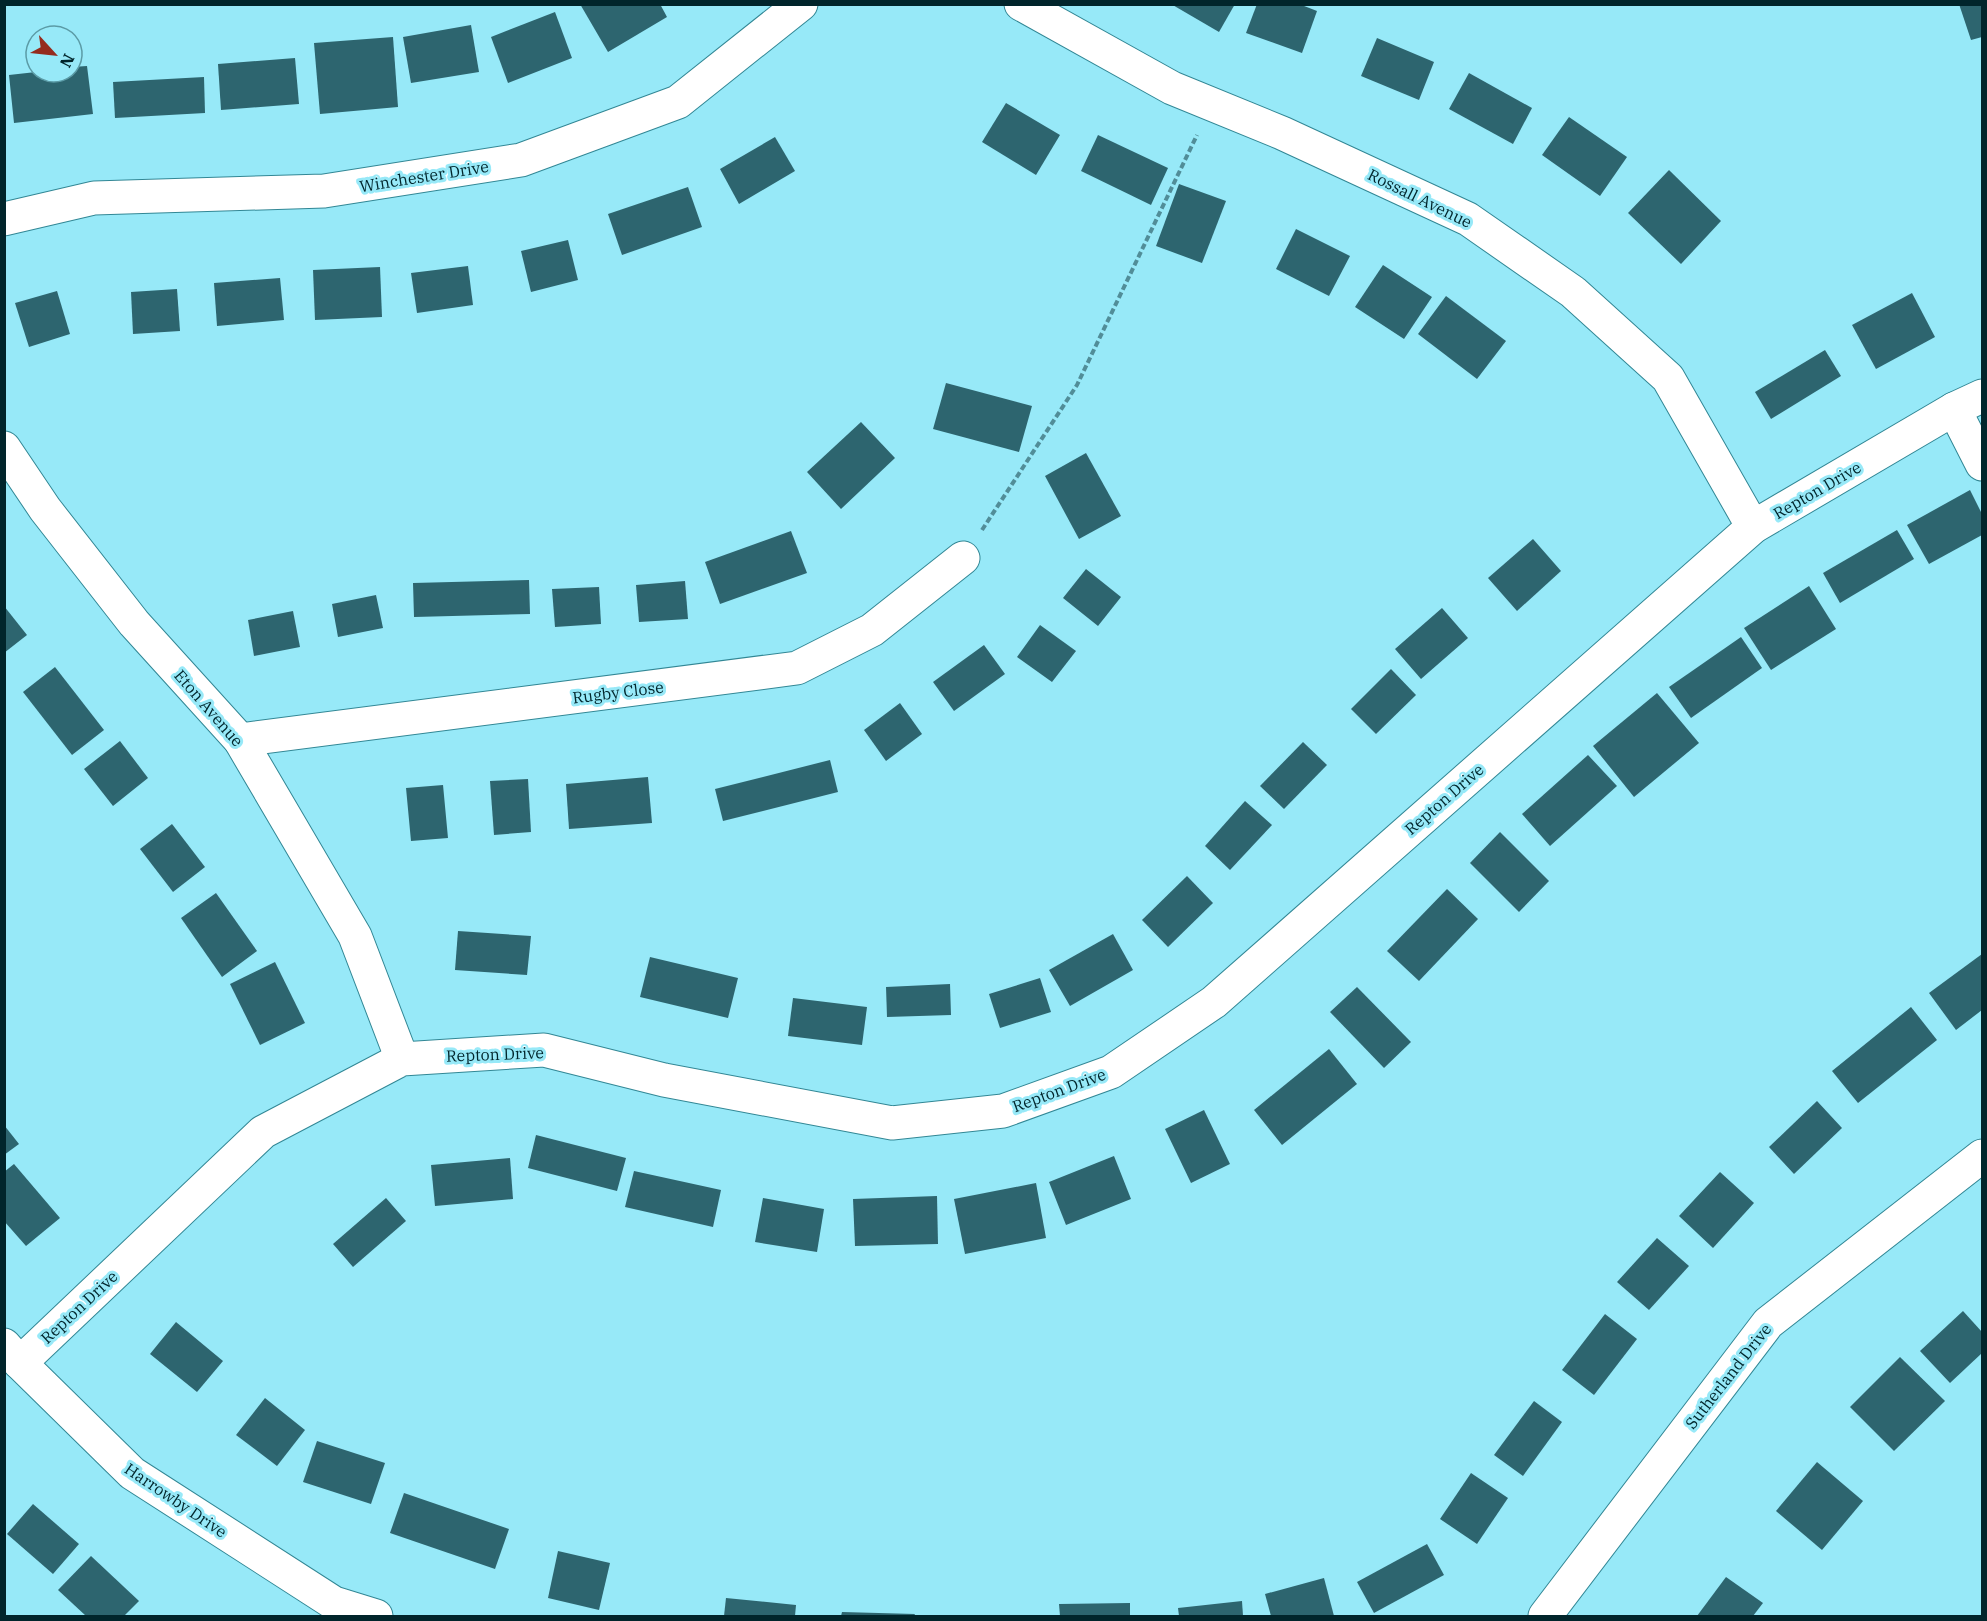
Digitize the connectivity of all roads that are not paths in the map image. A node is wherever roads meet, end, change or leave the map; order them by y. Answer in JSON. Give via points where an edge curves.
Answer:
{"nodes":[{"id":1,"x":801,"y":4,"type":"edge"},
{"id":2,"x":1021,"y":4,"type":"edge"},
{"id":3,"x":4,"y":219,"type":"edge"},
{"id":4,"x":1968,"y":403,"type":"edge"},
{"id":5,"x":4,"y":448,"type":"edge"},
{"id":6,"x":1983,"y":465,"type":"edge"},
{"id":7,"x":1753,"y":527,"type":"junction"},
{"id":8,"x":963,"y":558,"type":"road end"},
{"id":9,"x":240,"y":740,"type":"junction"},
{"id":10,"x":402,"y":1059,"type":"junction"},
{"id":11,"x":1983,"y":1156,"type":"edge"},
{"id":12,"x":12,"y":1354,"type":"edge"},
{"id":13,"x":331,"y":1610,"type":"edge"},
{"id":14,"x":376,"y":1617,"type":"edge"},
{"id":15,"x":1545,"y":1617,"type":"edge"}],
"edges":[{"from":1,"to":3,"type":"street","name":"Winchester Drive","via":[[678,102],[521,160],[324,191],[94,198]]},
{"from":2,"to":7,"type":"street","name":"Rossall Avenue","via":[[1172,88],[1282,133],[1468,219],[1573,292],[1668,378]]},
{"from":4,"to":6,"type":"street"},
{"from":4,"to":7,"type":"street","name":"Repton Drive"},
{"from":5,"to":9,"type":"street","name":"Eton Avenue","via":[[45,509],[134,623]]},
{"from":7,"to":10,"type":"street","name":"Repton Drive","via":[[1214,1002],[1111,1072],[1003,1111],[892,1123],[664,1080],[544,1050]]},
{"from":8,"to":9,"type":"street","name":"Rugby Close","via":[[872,630],[797,668]]},
{"from":9,"to":10,"type":"street","name":"Eton Avenue","via":[[355,936]]},
{"from":10,"to":12,"type":"street","name":"Repton Drive","via":[[264,1132]]},
{"from":11,"to":15,"type":"street","name":"Sutherland Drive","via":[[1768,1323]]},
{"from":12,"to":13,"type":"street","name":"Harrowby Drive","via":[[132,1473]]},
{"from":13,"to":14,"type":"street","name":"Harrowby Drive"}]}
